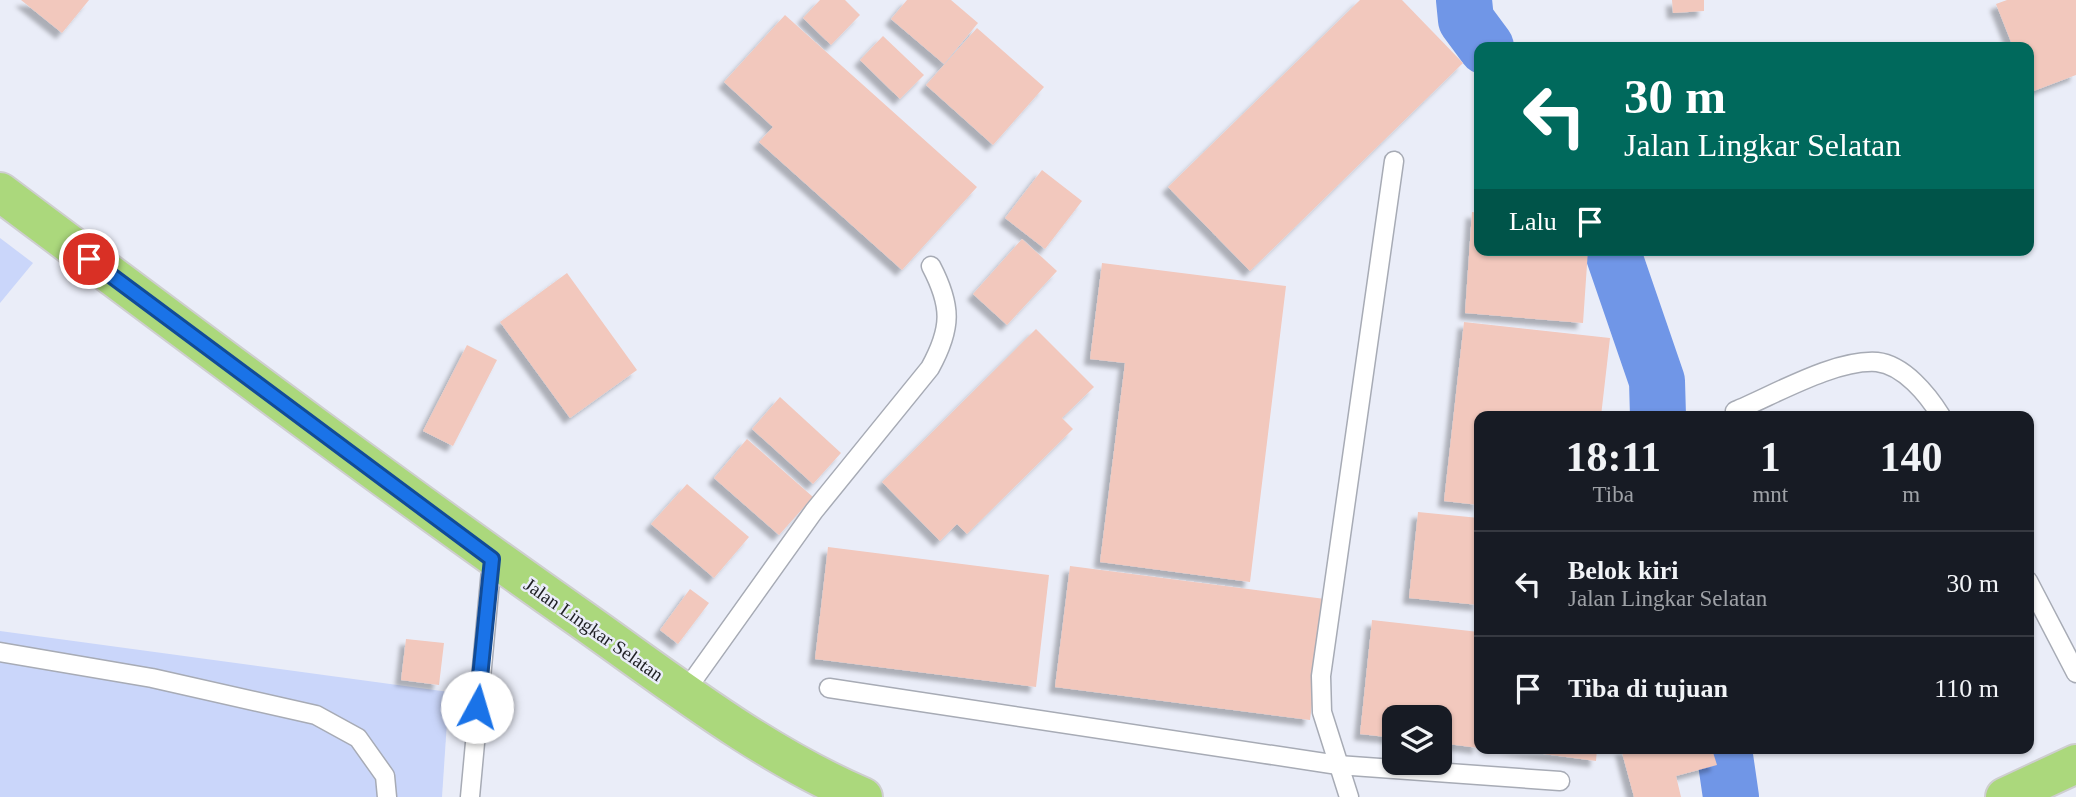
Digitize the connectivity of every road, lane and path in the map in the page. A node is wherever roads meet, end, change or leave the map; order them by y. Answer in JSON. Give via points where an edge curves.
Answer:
{"nodes":[{"id":1,"x":1394,"y":161,"type":"dead end"},
{"id":2,"x":0,"y":192,"type":"edge"},
{"id":3,"x":931,"y":266,"type":"dead end"},
{"id":4,"x":1735,"y":411,"type":"dead end"},
{"id":5,"x":1938,"y":411,"type":"edge"},
{"id":6,"x":492,"y":559,"type":"junction"},
{"id":7,"x":2034,"y":592,"type":"edge"},
{"id":8,"x":0,"y":652,"type":"edge"},
{"id":9,"x":2076,"y":673,"type":"edge"},
{"id":10,"x":829,"y":688,"type":"dead end"},
{"id":11,"x":684,"y":693,"type":"junction"},
{"id":12,"x":2076,"y":764,"type":"edge"},
{"id":13,"x":1338,"y":765,"type":"junction"},
{"id":14,"x":1560,"y":781,"type":"dead end"},
{"id":15,"x":387,"y":797,"type":"edge"},
{"id":16,"x":470,"y":797,"type":"edge"},
{"id":17,"x":863,"y":797,"type":"edge"},
{"id":18,"x":1349,"y":797,"type":"edge"},
{"id":19,"x":2005,"y":797,"type":"edge"}],
"edges":[{"from":1,"to":13,"type":"lane","via":[[1321,676],[1322,712]]},
{"from":2,"to":6,"type":"highway","name":"Jalan Lingkar Selatan"},
{"from":3,"to":11,"type":"lane","via":[[946,294],[947,321],[942,347],[930,368],[814,511]]},
{"from":4,"to":5,"type":"lane","via":[[1848,364],[1879,362],[1907,376]]},
{"from":6,"to":11,"type":"highway","name":"Jalan Lingkar Selatan"},
{"from":6,"to":16,"type":"lane"},
{"from":7,"to":9,"type":"lane"},
{"from":8,"to":15,"type":"lane","via":[[152,678],[316,715],[358,738],[384,776]]},
{"from":10,"to":13,"type":"lane"},
{"from":11,"to":17,"type":"highway","name":"Jalan Lingkar Selatan","via":[[822,780]]},
{"from":12,"to":19,"type":"highway"},
{"from":13,"to":14,"type":"lane"},
{"from":13,"to":18,"type":"lane"}]}
